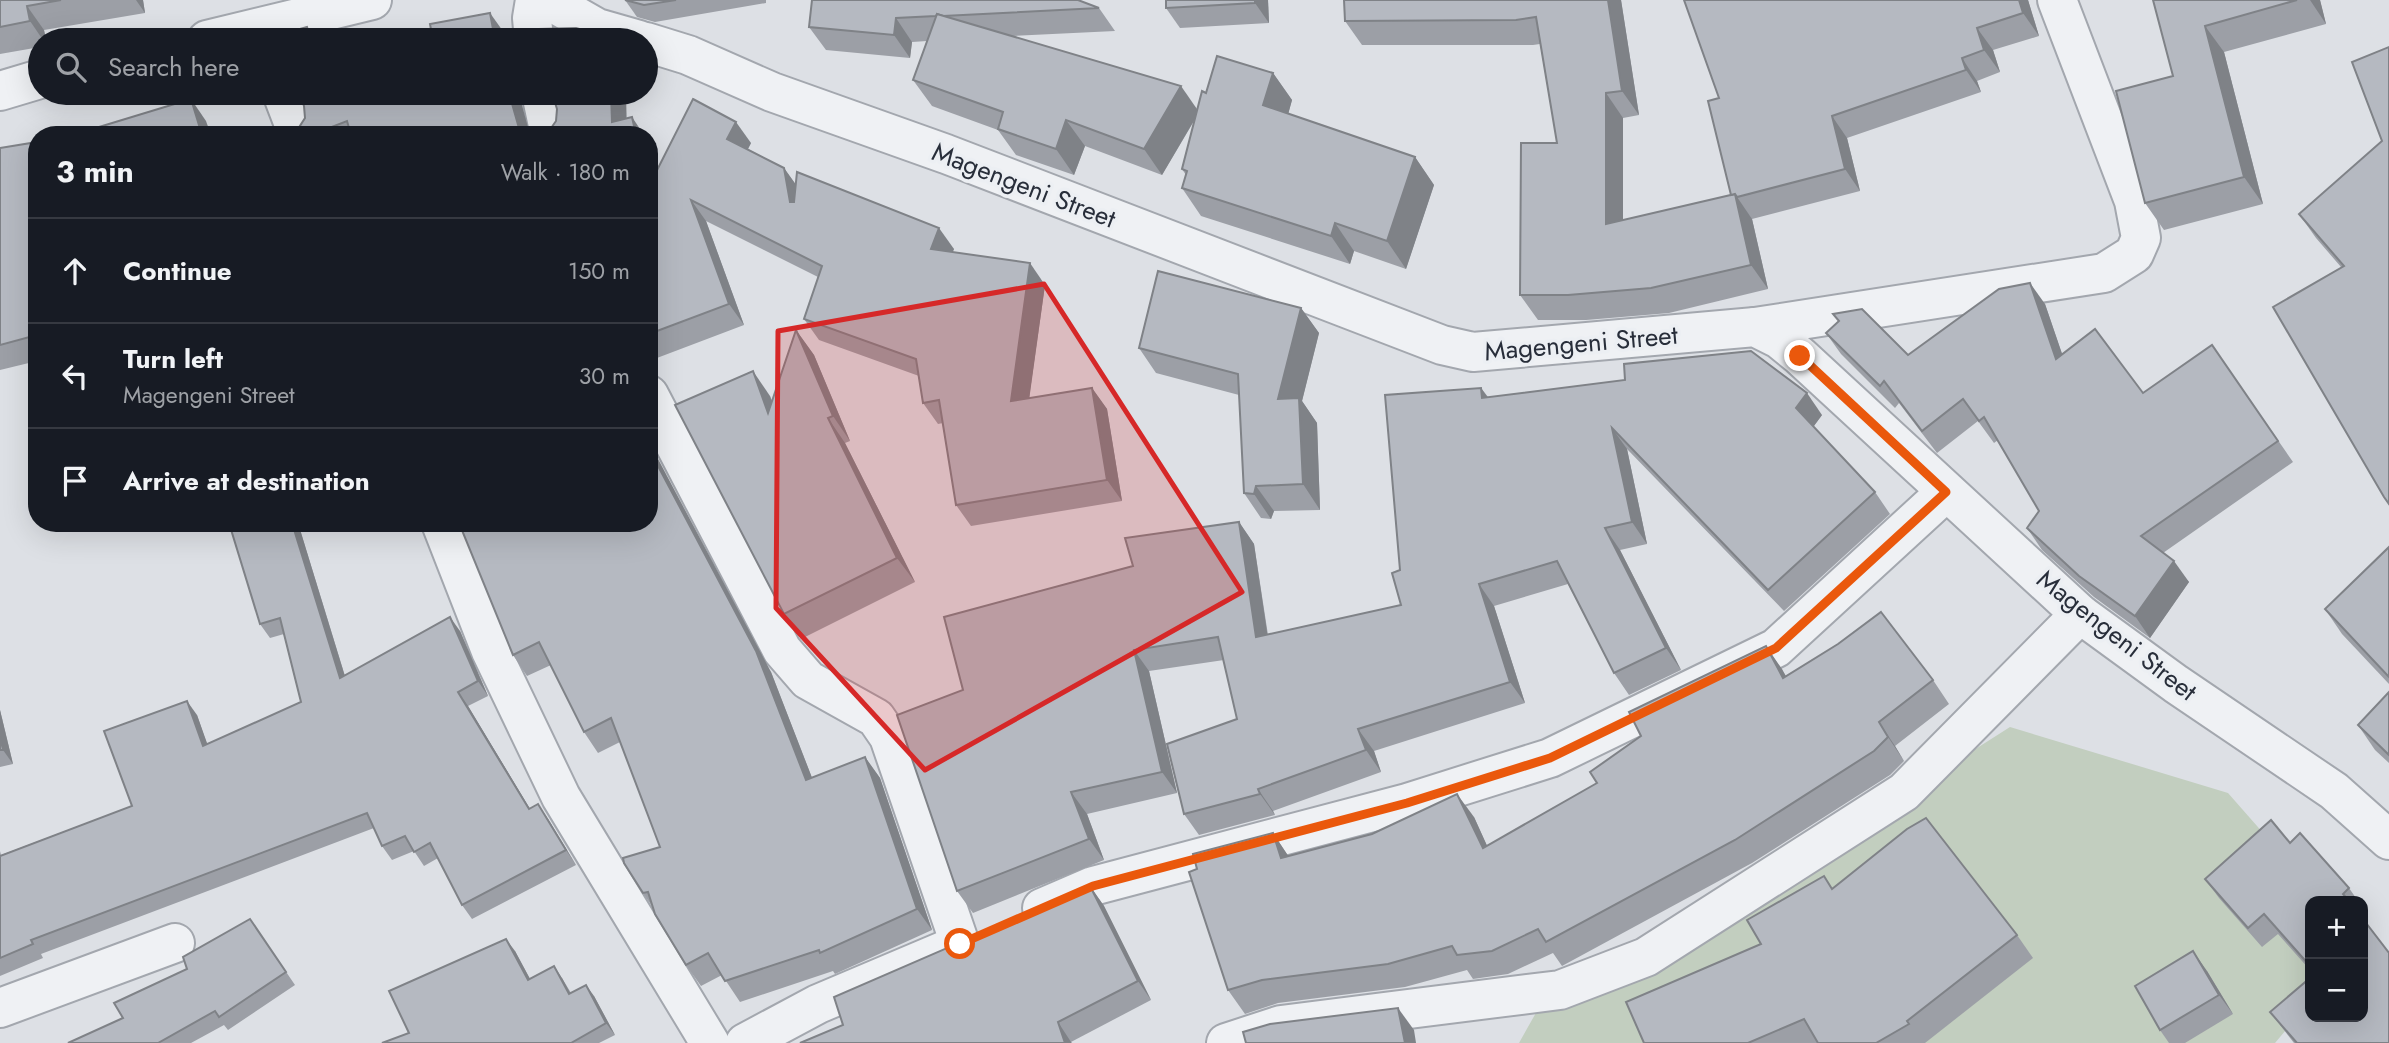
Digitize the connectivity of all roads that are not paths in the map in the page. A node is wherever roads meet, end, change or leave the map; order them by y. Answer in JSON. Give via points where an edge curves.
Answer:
{"nodes":[{"id":1,"x":372,"y":0,"type":"edge"},
{"id":2,"x":535,"y":0,"type":"edge"},
{"id":3,"x":548,"y":0,"type":"edge"},
{"id":4,"x":2057,"y":0,"type":"edge"},
{"id":5,"x":283,"y":28,"type":"edge"},
{"id":6,"x":533,"y":28,"type":"edge"},
{"id":7,"x":600,"y":28,"type":"edge"},
{"id":8,"x":658,"y":46,"type":"edge"},
{"id":9,"x":28,"y":83,"type":"edge"},
{"id":10,"x":0,"y":91,"type":"edge"},
{"id":11,"x":287,"y":105,"type":"edge"},
{"id":12,"x":544,"y":105,"type":"edge"},
{"id":13,"x":295,"y":126,"type":"edge"},
{"id":14,"x":548,"y":126,"type":"edge"},
{"id":15,"x":1755,"y":327,"type":"junction"},
{"id":16,"x":658,"y":412,"type":"edge"},
{"id":17,"x":1946,"y":492,"type":"junction"},
{"id":18,"x":444,"y":532,"type":"edge"},
{"id":19,"x":2080,"y":614,"type":"junction"},
{"id":20,"x":2389,"y":840,"type":"edge"},
{"id":21,"x":175,"y":943,"type":"dead end"},
{"id":22,"x":960,"y":944,"type":"junction"},
{"id":23,"x":0,"y":1008,"type":"edge"},
{"id":24,"x":710,"y":1043,"type":"edge"},
{"id":25,"x":744,"y":1043,"type":"edge"},
{"id":26,"x":1226,"y":1043,"type":"edge"}],
"edges":[{"from":1,"to":5,"type":"street"},
{"from":2,"to":6,"type":"street"},
{"from":3,"to":7,"type":"street"},
{"from":4,"to":15,"type":"street","via":[[2134,201],[2141,238],[2134,254],[2104,274]]},
{"from":8,"to":15,"type":"street","name":"Magengeni Street","via":[[1442,345],[1473,352]]},
{"from":9,"to":10,"type":"street"},
{"from":11,"to":13,"type":"street"},
{"from":12,"to":14,"type":"street"},
{"from":15,"to":17,"type":"street","name":"Magengeni Street","via":[[1800,356]]},
{"from":16,"to":22,"type":"street","via":[[782,650],[808,680],[876,718],[889,737]]},
{"from":17,"to":19,"type":"street","name":"Magengeni Street"},
{"from":17,"to":22,"type":"street","via":[[1776,648],[1562,753],[1407,803],[1093,886]]},
{"from":18,"to":24,"type":"street","via":[[491,652],[561,797]]},
{"from":19,"to":20,"type":"street","name":"Magengeni Street","via":[[2334,791]]},
{"from":19,"to":26,"type":"street","via":[[1904,792],[1646,957],[1560,990],[1282,1025]]},
{"from":21,"to":23,"type":"street"},
{"from":22,"to":25,"type":"street","via":[[840,994]]}]}
